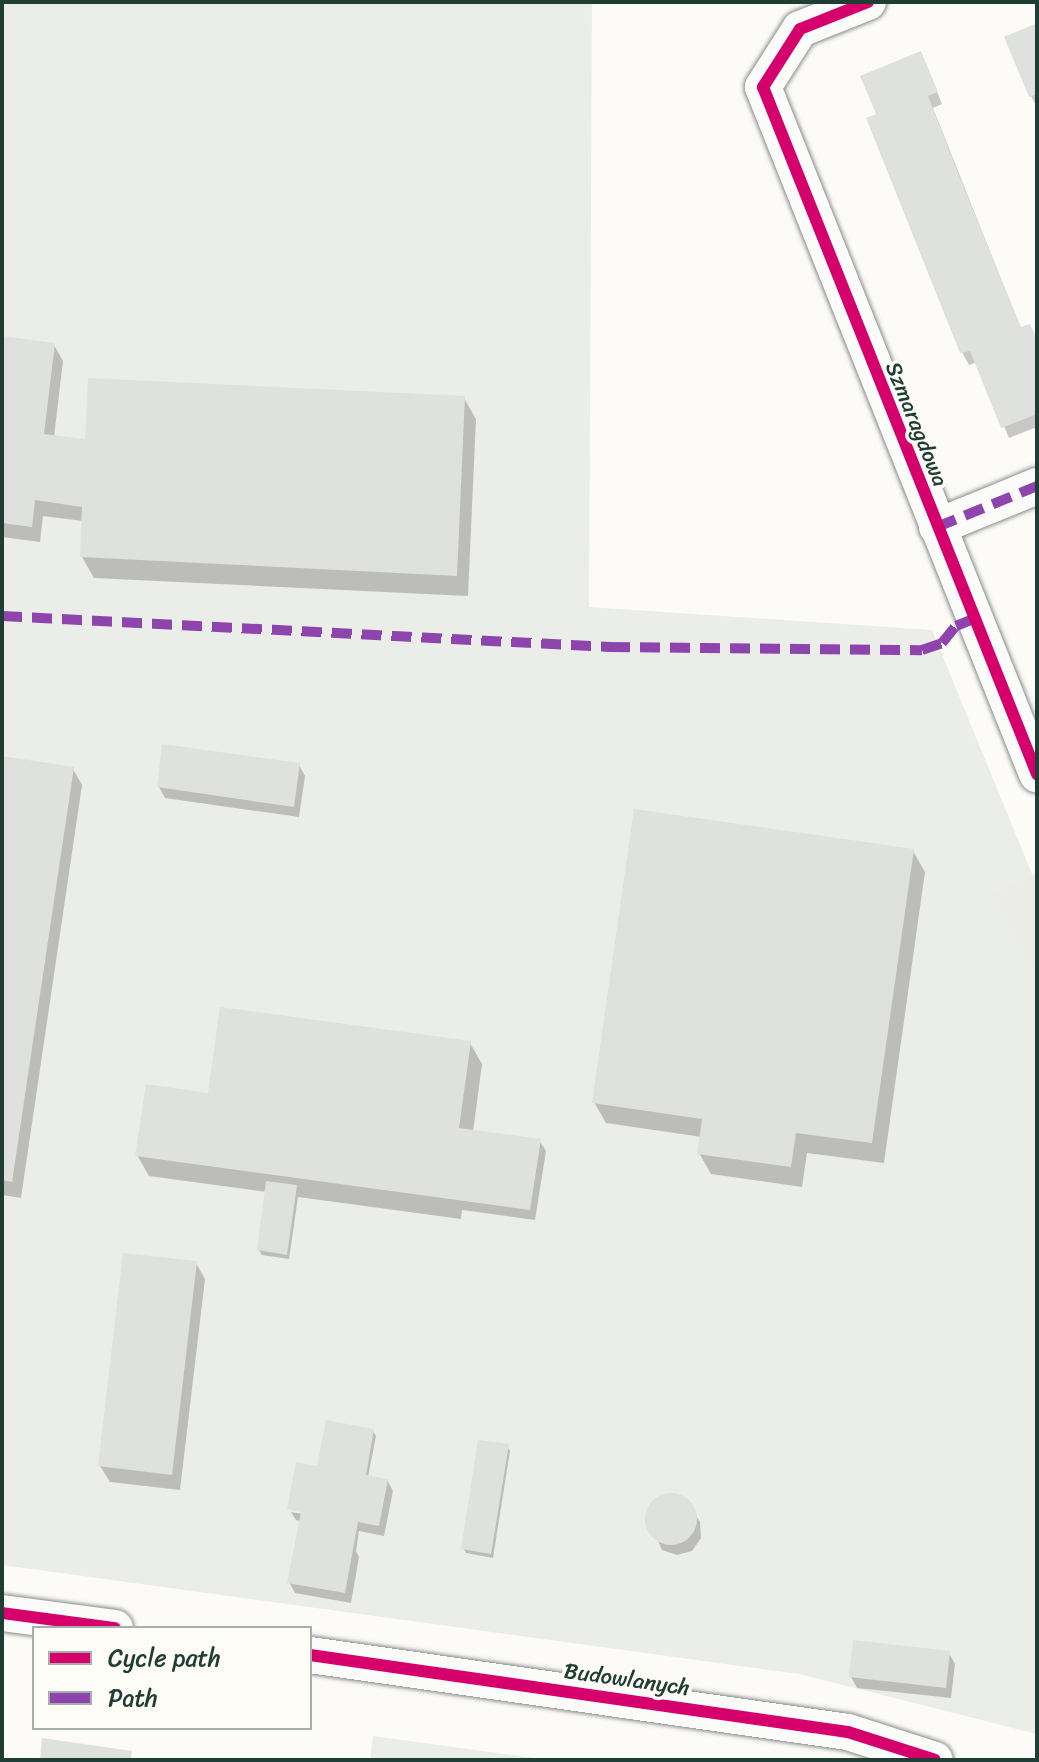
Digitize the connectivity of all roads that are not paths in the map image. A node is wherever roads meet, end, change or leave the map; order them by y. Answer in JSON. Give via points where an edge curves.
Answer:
{"nodes":[{"id":1,"x":868,"y":2,"type":"edge"},
{"id":2,"x":1037,"y":486,"type":"edge"},
{"id":3,"x":937,"y":527,"type":"junction"},
{"id":4,"x":1037,"y":774,"type":"edge"},
{"id":5,"x":2,"y":1613,"type":"edge"},
{"id":6,"x":100,"y":1626,"type":"edge"},
{"id":7,"x":312,"y":1655,"type":"edge"},
{"id":8,"x":935,"y":1760,"type":"edge"}],
"edges":[{"from":1,"to":3,"type":"street","name":"Szmaragdowa","via":[[800,29],[763,87]]},
{"from":2,"to":3,"type":"street"},
{"from":3,"to":4,"type":"street","name":"Szmaragdowa"},
{"from":5,"to":6,"type":"street"},
{"from":7,"to":8,"type":"street","name":"Budowlanych","via":[[848,1732]]}]}
